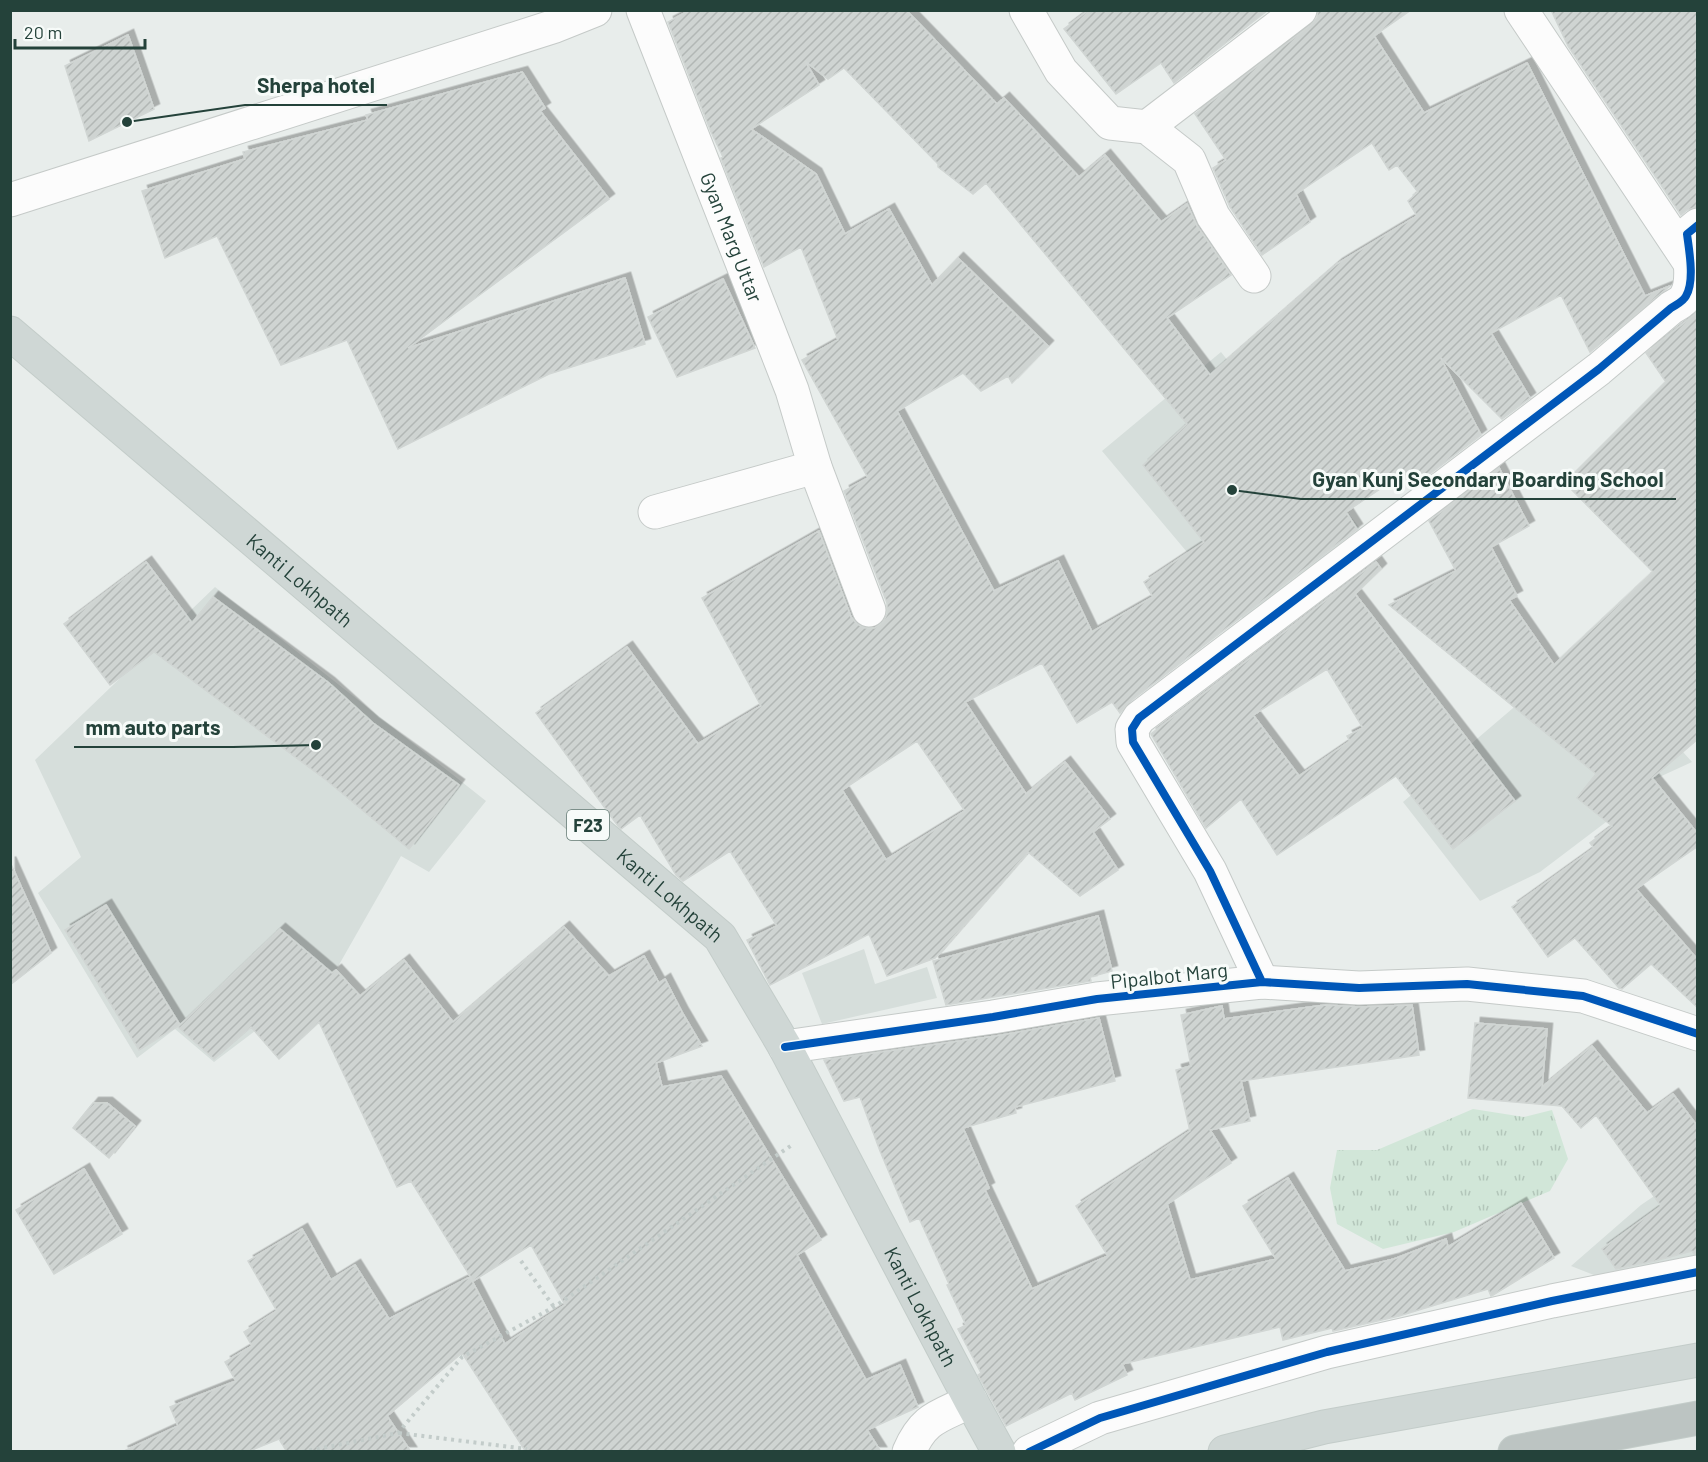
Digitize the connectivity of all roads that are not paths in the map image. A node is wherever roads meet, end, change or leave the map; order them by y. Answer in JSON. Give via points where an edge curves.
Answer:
{"nodes":[{"id":1,"x":595,"y":10,"type":"edge"},
{"id":2,"x":643,"y":10,"type":"edge"},
{"id":3,"x":1026,"y":10,"type":"edge"},
{"id":4,"x":1300,"y":10,"type":"edge"},
{"id":5,"x":1521,"y":10,"type":"edge"},
{"id":6,"x":1147,"y":127,"type":"junction"},
{"id":7,"x":10,"y":200,"type":"edge"},
{"id":8,"x":1698,"y":225,"type":"edge"},
{"id":9,"x":1691,"y":264,"type":"junction"},
{"id":10,"x":1254,"y":276,"type":"dead end"},
{"id":11,"x":10,"y":333,"type":"edge"},
{"id":12,"x":814,"y":467,"type":"junction"},
{"id":13,"x":655,"y":512,"type":"dead end"},
{"id":14,"x":869,"y":610,"type":"dead end"},
{"id":15,"x":1262,"y":982,"type":"junction"},
{"id":16,"x":1698,"y":1034,"type":"edge"},
{"id":17,"x":785,"y":1047,"type":"junction"},
{"id":18,"x":1698,"y":1272,"type":"edge"},
{"id":19,"x":1698,"y":1360,"type":"edge"},
{"id":20,"x":971,"y":1401,"type":"junction"},
{"id":21,"x":1698,"y":1418,"type":"edge"},
{"id":22,"x":909,"y":1452,"type":"edge"},
{"id":23,"x":999,"y":1452,"type":"edge"},
{"id":24,"x":1029,"y":1452,"type":"edge"},
{"id":25,"x":1225,"y":1452,"type":"edge"},
{"id":26,"x":1515,"y":1452,"type":"edge"}],
"edges":[{"from":1,"to":7,"type":"street"},
{"from":2,"to":12,"type":"street","name":"Gyan Marg Uttar","via":[[792,390]]},
{"from":3,"to":6,"type":"street","via":[[1062,71],[1110,123]]},
{"from":4,"to":6,"type":"street"},
{"from":5,"to":9,"type":"street"},
{"from":6,"to":10,"type":"street","via":[[1189,160],[1213,216]]},
{"from":8,"to":9,"type":"street","via":[[1687,234]]},
{"from":9,"to":15,"type":"street","via":[[1688,294],[1680,302],[1599,369],[1139,718],[1132,729],[1133,742],[1210,870]]},
{"from":11,"to":17,"type":"main road","name":"Kanti Lokhpath","number":"F23","via":[[720,937]]},
{"from":12,"to":13,"type":"street"},
{"from":12,"to":14,"type":"street","name":"Gyan Marg Uttar"},
{"from":15,"to":16,"type":"street","name":"Pipalbot Marg","via":[[1359,988],[1467,984],[1583,996]]},
{"from":15,"to":17,"type":"street","name":"Pipalbot Marg","via":[[1097,999]]},
{"from":17,"to":20,"type":"main road","name":"Kanti Lokhpath","number":"F23"},
{"from":18,"to":24,"type":"street","via":[[1327,1352],[1100,1418]]},
{"from":19,"to":25,"type":"main road","via":[[1324,1427]]},
{"from":20,"to":22,"type":"street","via":[[926,1423]]},
{"from":20,"to":23,"type":"main road","name":"Kanti Lokhpath","number":"F23"},
{"from":21,"to":26,"type":"highway"}]}
